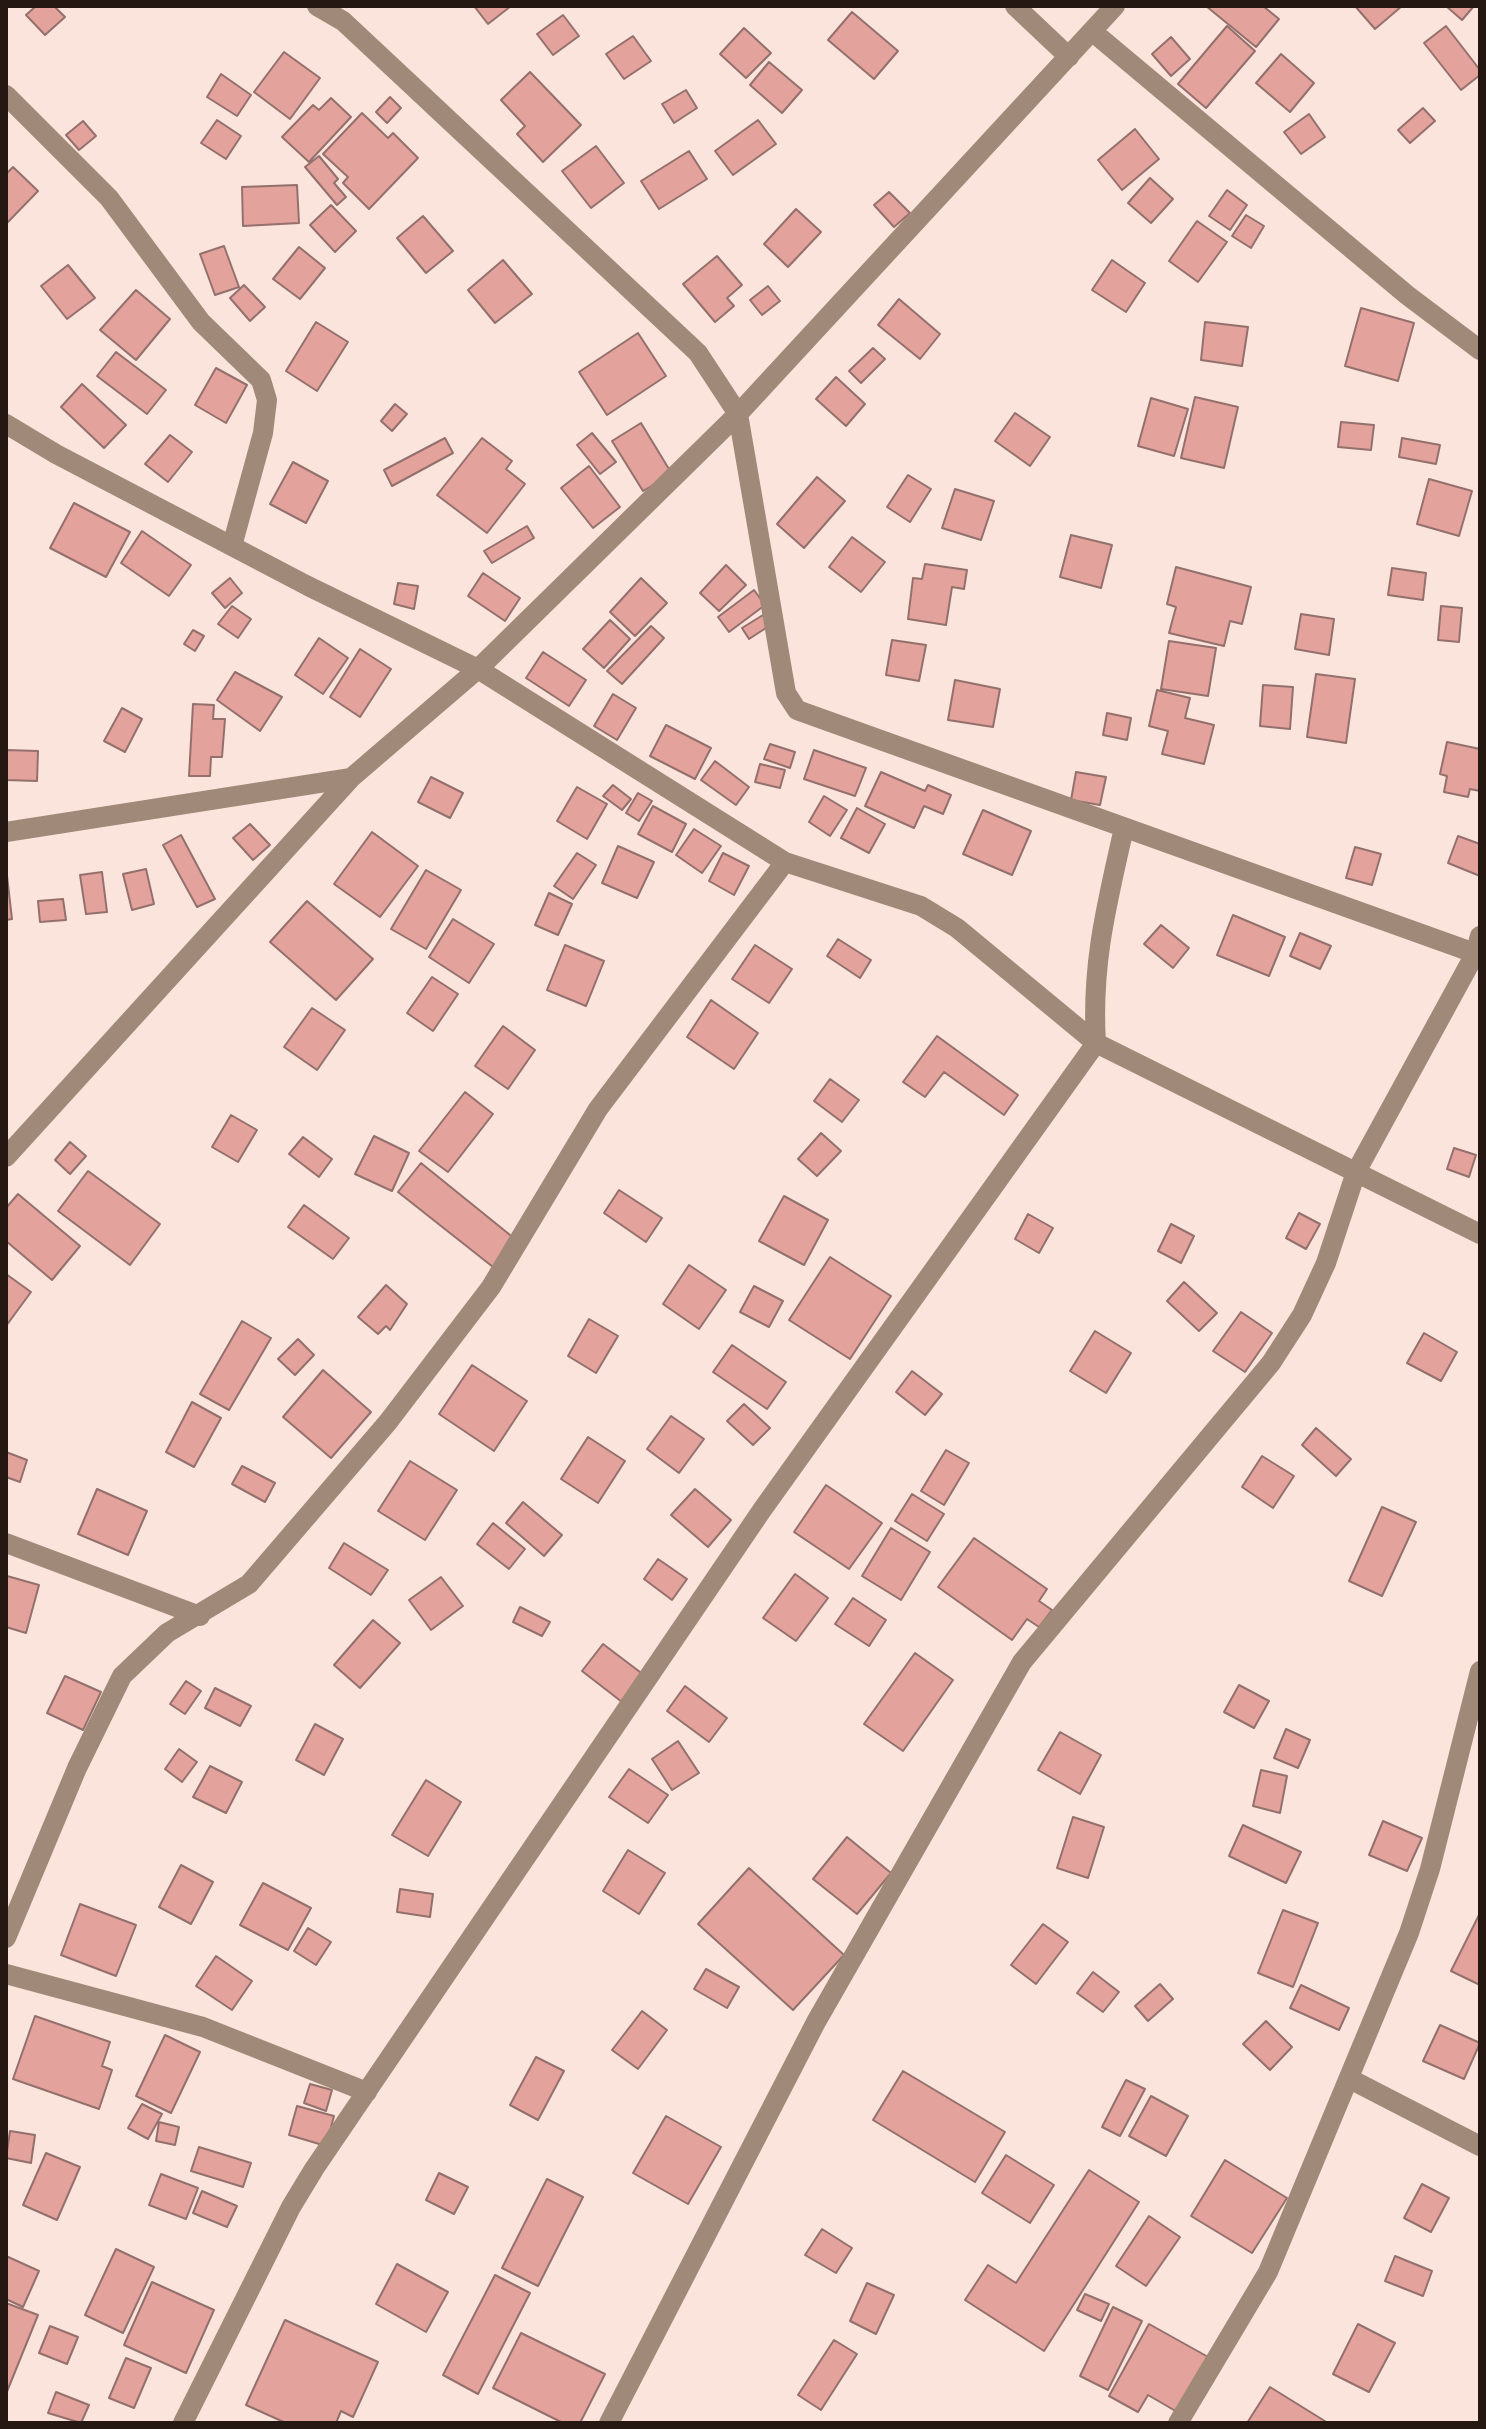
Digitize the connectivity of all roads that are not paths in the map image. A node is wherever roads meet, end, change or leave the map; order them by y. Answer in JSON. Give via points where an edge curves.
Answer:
{"nodes":[{"id":1,"x":317,"y":6,"type":"edge"},
{"id":2,"x":1015,"y":6,"type":"edge"},
{"id":3,"x":1115,"y":6,"type":"edge"},
{"id":4,"x":350,"y":14,"type":"edge"},
{"id":5,"x":1093,"y":32,"type":"junction"},
{"id":6,"x":1069,"y":57,"type":"junction"},
{"id":7,"x":6,"y":95,"type":"edge"},
{"id":8,"x":1480,"y":350,"type":"edge"},
{"id":9,"x":738,"y":414,"type":"junction"},
{"id":10,"x":6,"y":424,"type":"edge"},
{"id":11,"x":232,"y":546,"type":"junction"},
{"id":12,"x":478,"y":669,"type":"junction"},
{"id":13,"x":351,"y":778,"type":"junction"},
{"id":14,"x":1124,"y":828,"type":"junction"},
{"id":15,"x":6,"y":832,"type":"edge"},
{"id":16,"x":785,"y":862,"type":"junction"},
{"id":17,"x":1478,"y":948,"type":"edge"},
{"id":18,"x":1096,"y":1043,"type":"junction"},
{"id":19,"x":6,"y":1157,"type":"edge"},
{"id":20,"x":1356,"y":1172,"type":"junction"},
{"id":21,"x":1480,"y":1234,"type":"edge"},
{"id":22,"x":6,"y":1543,"type":"edge"},
{"id":23,"x":200,"y":1616,"type":"junction"},
{"id":24,"x":1480,"y":1671,"type":"edge"},
{"id":25,"x":6,"y":1938,"type":"edge"},
{"id":26,"x":6,"y":1974,"type":"edge"},
{"id":27,"x":1350,"y":2079,"type":"junction"},
{"id":28,"x":367,"y":2092,"type":"junction"},
{"id":29,"x":1480,"y":2146,"type":"edge"},
{"id":30,"x":183,"y":2423,"type":"edge"},
{"id":31,"x":609,"y":2423,"type":"edge"},
{"id":32,"x":1178,"y":2423,"type":"edge"}],
"edges":[{"from":1,"to":4,"type":"street"},
{"from":2,"to":6,"type":"street"},
{"from":3,"to":5,"type":"street"},
{"from":4,"to":9,"type":"street","via":[[698,353]]},
{"from":5,"to":6,"type":"street"},
{"from":5,"to":8,"type":"street","via":[[1417,304]]},
{"from":6,"to":9,"type":"street"},
{"from":7,"to":11,"type":"street","via":[[109,198],[201,322],[261,380],[267,400],[263,433]]},
{"from":9,"to":12,"type":"street"},
{"from":9,"to":14,"type":"street","via":[[786,693],[797,710]]},
{"from":10,"to":11,"type":"street"},
{"from":11,"to":12,"type":"street"},
{"from":12,"to":13,"type":"street"},
{"from":12,"to":16,"type":"street"},
{"from":13,"to":15,"type":"street"},
{"from":13,"to":19,"type":"street"},
{"from":14,"to":17,"type":"street"},
{"from":14,"to":18,"type":"street","via":[[1097,949]]},
{"from":16,"to":18,"type":"street","via":[[921,906],[957,928]]},
{"from":16,"to":23,"type":"street","via":[[598,1109],[491,1287],[388,1422],[249,1584]]},
{"from":17,"to":20,"type":"street"},
{"from":18,"to":20,"type":"street"},
{"from":18,"to":28,"type":"street","via":[[762,1510]]},
{"from":20,"to":21,"type":"street"},
{"from":20,"to":31,"type":"street","via":[[1326,1263],[1302,1315],[1271,1363],[1022,1662],[816,2022]]},
{"from":22,"to":23,"type":"street"},
{"from":23,"to":25,"type":"street","via":[[167,1633],[122,1676],[82,1756]]},
{"from":24,"to":27,"type":"street","via":[[1430,1869]]},
{"from":26,"to":28,"type":"street","via":[[203,2027]]},
{"from":27,"to":29,"type":"street"},
{"from":27,"to":32,"type":"street","via":[[1268,2272]]},
{"from":28,"to":30,"type":"street","via":[[291,2207]]}]}
